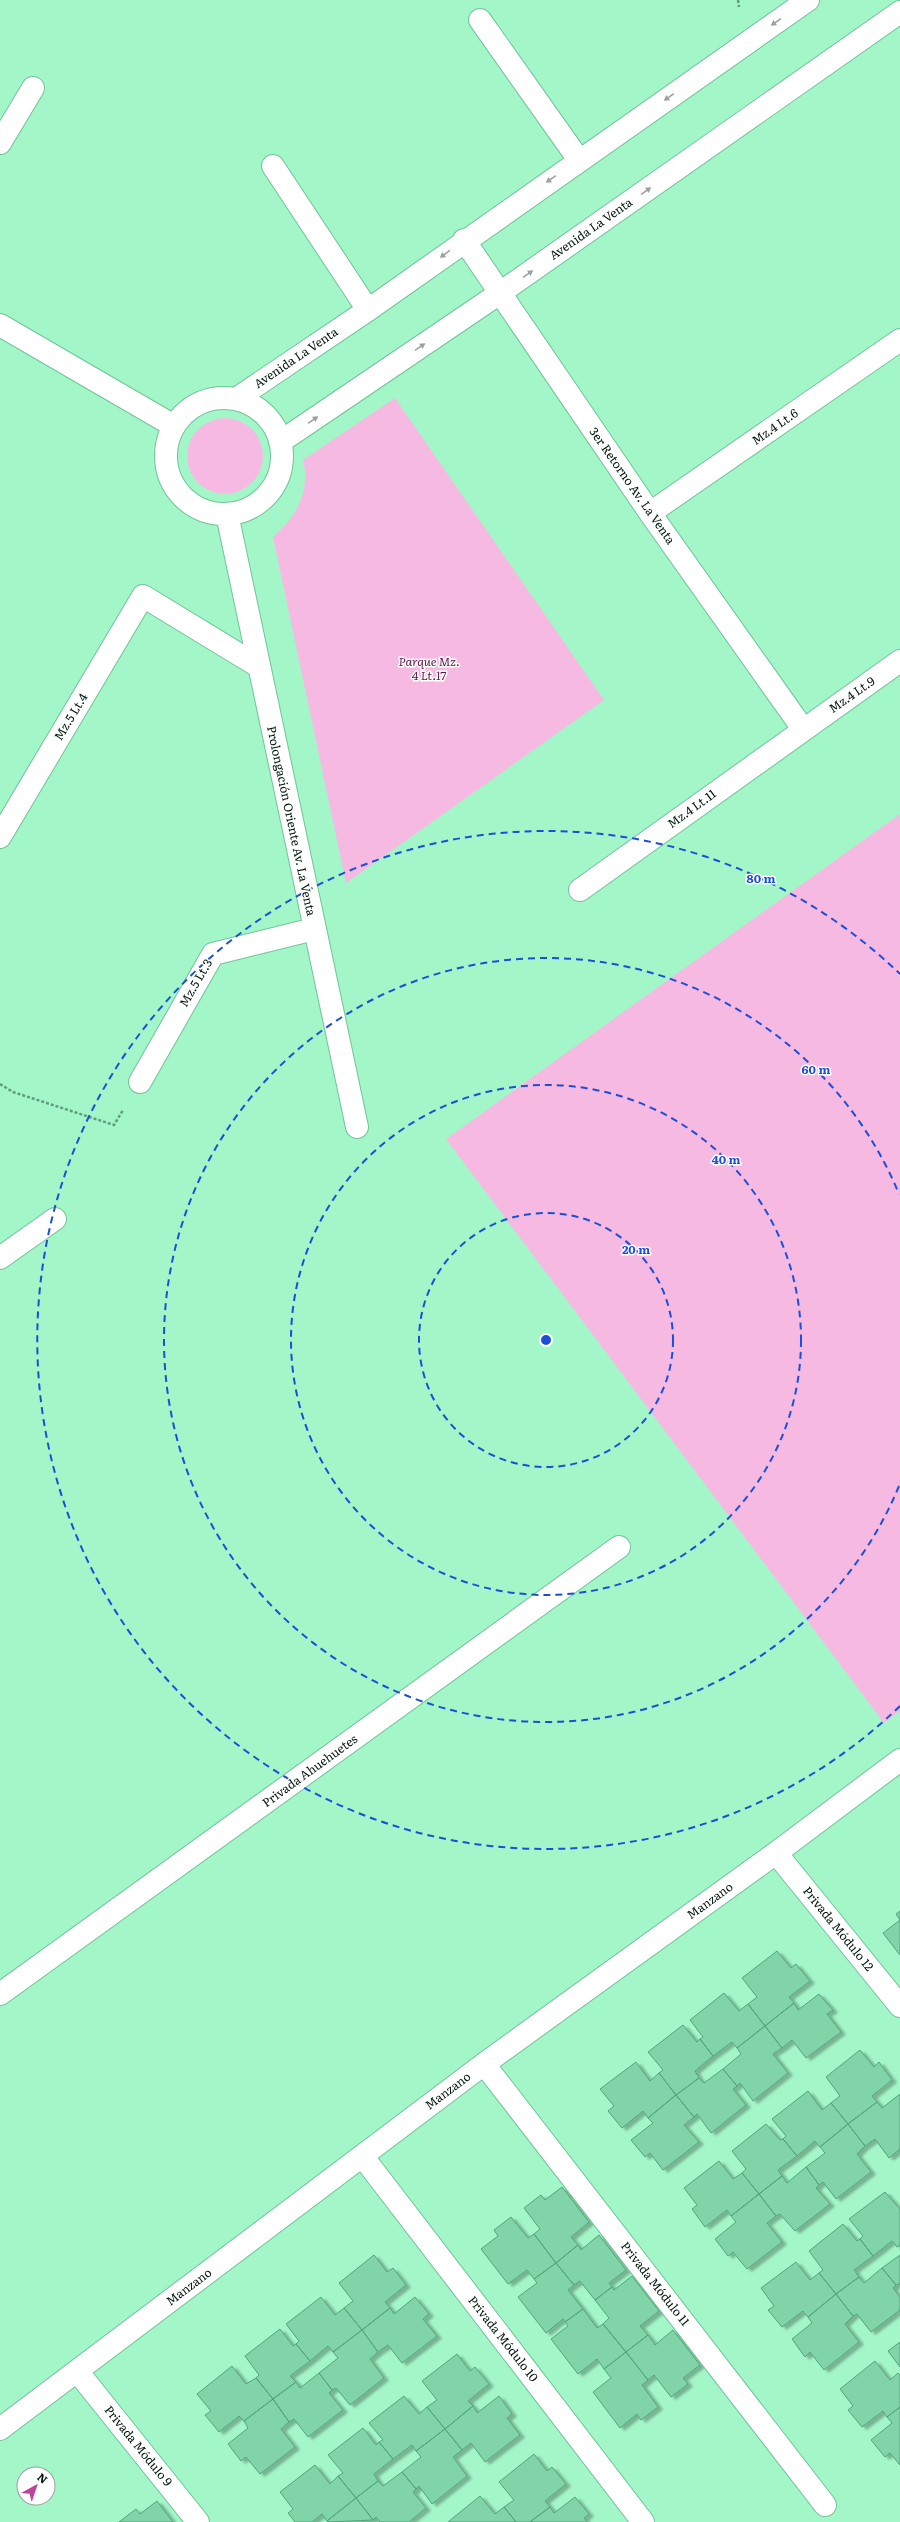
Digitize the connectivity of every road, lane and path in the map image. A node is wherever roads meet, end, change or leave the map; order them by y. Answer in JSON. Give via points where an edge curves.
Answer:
{"nodes":[{"id":1,"x":808,"y":0,"type":"edge"},
{"id":2,"x":900,"y":12,"type":"edge"},
{"id":3,"x":480,"y":20,"type":"dead end"},
{"id":4,"x":33,"y":88,"type":"dead end"},
{"id":5,"x":0,"y":143,"type":"edge"},
{"id":6,"x":579,"y":160,"type":"junction"},
{"id":7,"x":273,"y":166,"type":"dead end"},
{"id":8,"x":464,"y":240,"type":"junction"},
{"id":9,"x":500,"y":293,"type":"junction"},
{"id":10,"x":368,"y":310,"type":"junction"},
{"id":11,"x":1,"y":329,"type":"edge"},
{"id":12,"x":900,"y":340,"type":"edge"},
{"id":13,"x":236,"y":399,"type":"junction"},
{"id":14,"x":174,"y":426,"type":"junction"},
{"id":15,"x":280,"y":442,"type":"junction"},
{"id":16,"x":650,"y":513,"type":"junction"},
{"id":17,"x":227,"y":514,"type":"junction"},
{"id":18,"x":900,"y":661,"type":"edge"},
{"id":19,"x":258,"y":666,"type":"junction"},
{"id":20,"x":804,"y":729,"type":"junction"},
{"id":21,"x":0,"y":837,"type":"edge"},
{"id":22,"x":580,"y":890,"type":"dead end"},
{"id":23,"x":314,"y":929,"type":"junction"},
{"id":24,"x":140,"y":1082,"type":"joint"},
{"id":25,"x":0,"y":1084,"type":"edge"},
{"id":26,"x":357,"y":1127,"type":"dead end"},
{"id":27,"x":55,"y":1219,"type":"dead end"},
{"id":28,"x":0,"y":1258,"type":"edge"},
{"id":29,"x":620,"y":1547,"type":"dead end"},
{"id":30,"x":900,"y":1760,"type":"edge"},
{"id":31,"x":776,"y":1853,"type":"junction"},
{"id":32,"x":0,"y":1994,"type":"edge"},
{"id":33,"x":900,"y":2006,"type":"edge"},
{"id":34,"x":484,"y":2064,"type":"junction"},
{"id":35,"x":363,"y":2157,"type":"junction"},
{"id":36,"x":77,"y":2371,"type":"junction"},
{"id":37,"x":0,"y":2429,"type":"edge"},
{"id":38,"x":826,"y":2505,"type":"dead end"},
{"id":39,"x":198,"y":2522,"type":"edge"},
{"id":40,"x":643,"y":2522,"type":"edge"}],
"edges":[{"from":1,"to":6,"type":"street","name":"Avenida La Venta","one_way":true},
{"from":9,"to":2,"type":"street","name":"Avenida La Venta","one_way":true},
{"from":3,"to":6,"type":"street"},
{"from":4,"to":5,"type":"street"},
{"from":6,"to":8,"type":"street","name":"Avenida La Venta","one_way":true},
{"from":7,"to":10,"type":"street"},
{"from":8,"to":9,"type":"street","name":"3er Retorno Av. La Venta"},
{"from":8,"to":10,"type":"street","name":"Avenida La Venta","one_way":true},
{"from":15,"to":9,"type":"street","name":"Avenida La Venta","one_way":true},
{"from":9,"to":16,"type":"street","name":"3er Retorno Av. La Venta"},
{"from":10,"to":13,"type":"street","name":"Avenida La Venta"},
{"from":11,"to":14,"type":"street"},
{"from":12,"to":16,"type":"street","name":"Mz.4 Lt.6"},
{"from":13,"to":14,"type":"street","via":[[212,399],[190,408]]},
{"from":13,"to":15,"type":"street","via":[[258,409],[272,424]]},
{"from":14,"to":17,"type":"street","via":[[165,450],[168,474],[181,496],[202,510]]},
{"from":15,"to":17,"type":"street","via":[[281,467],[271,491],[252,508]]},
{"from":16,"to":20,"type":"street","name":"3er Retorno Av. La Venta"},
{"from":17,"to":19,"type":"street","name":"Prolongación Oriente Av. La Venta"},
{"from":18,"to":20,"type":"street","name":"Mz.4 Lt.9"},
{"from":19,"to":21,"type":"street","name":"Mz.5 Lt.4","via":[[143,596]]},
{"from":19,"to":23,"type":"street","name":"Prolongación Oriente Av. La Venta"},
{"from":20,"to":22,"type":"street","name":"Mz.4 Lt.11"},
{"from":23,"to":24,"type":"street","name":"Mz.5 Lt.3","via":[[213,954]]},
{"from":23,"to":26,"type":"street","name":"Prolongación Oriente Av. La Venta"},
{"from":24,"to":25,"type":"path","via":[[114,1125],[13,1092]]},
{"from":27,"to":28,"type":"street"},
{"from":29,"to":32,"type":"street","name":"Privada Ahuehuetes"},
{"from":30,"to":31,"type":"street","name":"Manzano"},
{"from":31,"to":33,"type":"street","name":"Privada Módulo 12"},
{"from":31,"to":34,"type":"street","name":"Manzano"},
{"from":34,"to":35,"type":"street","name":"Manzano"},
{"from":34,"to":38,"type":"street","name":"Privada Módulo 11"},
{"from":35,"to":36,"type":"street","name":"Manzano"},
{"from":35,"to":40,"type":"street","name":"Privada Módulo 10"},
{"from":36,"to":37,"type":"street","name":"Manzano"},
{"from":36,"to":39,"type":"street","name":"Privada Módulo 9"}]}
